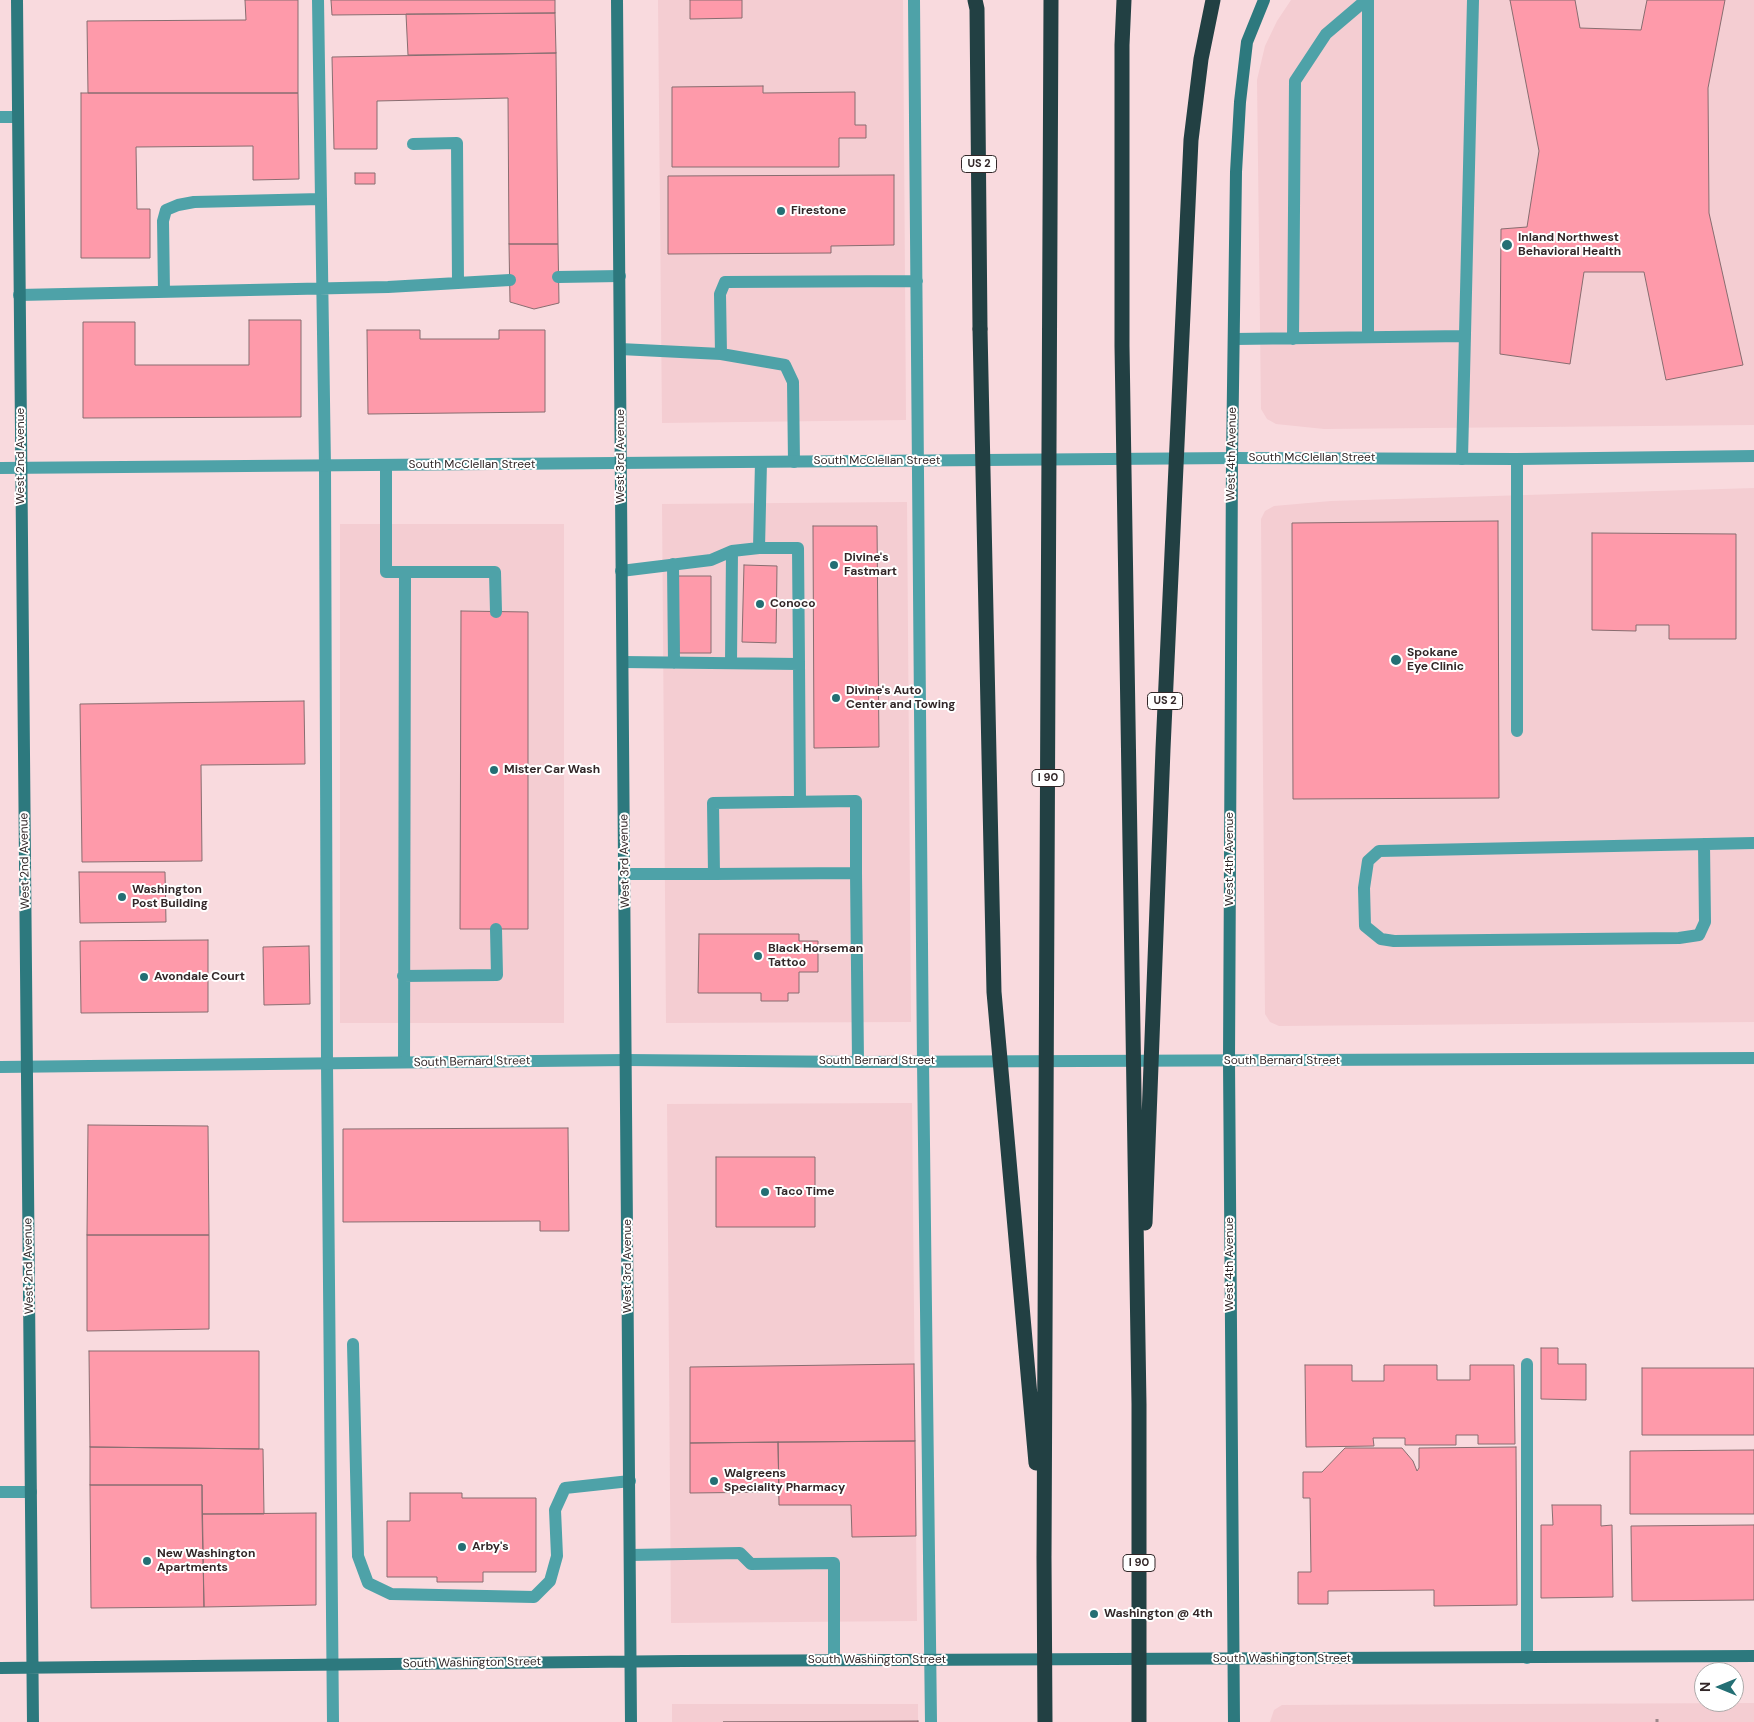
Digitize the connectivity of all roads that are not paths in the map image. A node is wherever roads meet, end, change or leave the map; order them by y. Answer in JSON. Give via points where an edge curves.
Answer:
{"nodes":[{"id":1,"x":17,"y":0,"type":"edge"},
{"id":2,"x":318,"y":0,"type":"edge"},
{"id":3,"x":618,"y":0,"type":"edge"},
{"id":4,"x":914,"y":0,"type":"edge"},
{"id":5,"x":974,"y":0,"type":"edge"},
{"id":6,"x":1051,"y":0,"type":"edge"},
{"id":7,"x":1124,"y":0,"type":"edge"},
{"id":8,"x":1213,"y":0,"type":"edge"},
{"id":9,"x":1264,"y":0,"type":"edge"},
{"id":10,"x":1367,"y":0,"type":"edge"},
{"id":11,"x":1473,"y":0,"type":"edge"},
{"id":12,"x":0,"y":116,"type":"edge"},
{"id":13,"x":18,"y":117,"type":"junction"},
{"id":14,"x":413,"y":144,"type":"dead end"},
{"id":15,"x":321,"y":199,"type":"junction"},
{"id":16,"x":620,"y":276,"type":"junction"},
{"id":17,"x":558,"y":277,"type":"dead end"},
{"id":18,"x":510,"y":280,"type":"dead end"},
{"id":19,"x":916,"y":280,"type":"junction"},
{"id":20,"x":458,"y":283,"type":"junction"},
{"id":21,"x":322,"y":289,"type":"junction"},
{"id":22,"x":164,"y":292,"type":"junction"},
{"id":23,"x":20,"y":295,"type":"junction"},
{"id":24,"x":1465,"y":336,"type":"junction"},
{"id":25,"x":1368,"y":337,"type":"junction"},
{"id":26,"x":1234,"y":339,"type":"junction"},
{"id":27,"x":1293,"y":339,"type":"junction"},
{"id":28,"x":620,"y":349,"type":"junction"},
{"id":29,"x":721,"y":354,"type":"junction"},
{"id":30,"x":1754,"y":456,"type":"edge"},
{"id":31,"x":1232,"y":458,"type":"junction"},
{"id":32,"x":1462,"y":459,"type":"junction"},
{"id":33,"x":1517,"y":459,"type":"junction"},
{"id":34,"x":918,"y":461,"type":"junction"},
{"id":35,"x":761,"y":462,"type":"junction"},
{"id":36,"x":794,"y":462,"type":"junction"},
{"id":37,"x":621,"y":463,"type":"junction"},
{"id":38,"x":386,"y":465,"type":"junction"},
{"id":39,"x":324,"y":466,"type":"junction"},
{"id":40,"x":0,"y":468,"type":"edge"},
{"id":41,"x":21,"y":468,"type":"junction"},
{"id":42,"x":759,"y":548,"type":"junction"},
{"id":43,"x":732,"y":551,"type":"junction"},
{"id":44,"x":673,"y":564,"type":"junction"},
{"id":45,"x":621,"y":571,"type":"junction"},
{"id":46,"x":405,"y":572,"type":"junction"},
{"id":47,"x":496,"y":612,"type":"dead end"},
{"id":48,"x":623,"y":662,"type":"junction"},
{"id":49,"x":674,"y":663,"type":"junction"},
{"id":50,"x":731,"y":663,"type":"junction"},
{"id":51,"x":799,"y":664,"type":"junction"},
{"id":52,"x":1517,"y":732,"type":"dead end"},
{"id":53,"x":800,"y":802,"type":"junction"},
{"id":54,"x":1704,"y":844,"type":"junction"},
{"id":55,"x":1754,"y":844,"type":"edge"},
{"id":56,"x":856,"y":873,"type":"junction"},
{"id":57,"x":625,"y":874,"type":"junction"},
{"id":58,"x":714,"y":874,"type":"junction"},
{"id":59,"x":496,"y":928,"type":"dead end"},
{"id":60,"x":403,"y":976,"type":"junction"},
{"id":61,"x":1754,"y":1058,"type":"edge"},
{"id":62,"x":626,"y":1060,"type":"junction"},
{"id":63,"x":923,"y":1061,"type":"junction"},
{"id":64,"x":1229,"y":1061,"type":"junction"},
{"id":65,"x":404,"y":1062,"type":"junction"},
{"id":66,"x":858,"y":1062,"type":"junction"},
{"id":67,"x":327,"y":1064,"type":"junction"},
{"id":68,"x":0,"y":1067,"type":"edge"},
{"id":69,"x":27,"y":1067,"type":"junction"},
{"id":70,"x":353,"y":1344,"type":"dead end"},
{"id":71,"x":1527,"y":1364,"type":"dead end"},
{"id":72,"x":1139,"y":1404,"type":"junction"},
{"id":73,"x":630,"y":1481,"type":"junction"},
{"id":74,"x":0,"y":1492,"type":"edge"},
{"id":75,"x":31,"y":1492,"type":"junction"},
{"id":76,"x":630,"y":1555,"type":"junction"},
{"id":77,"x":1044,"y":1556,"type":"junction"},
{"id":78,"x":1754,"y":1656,"type":"edge"},
{"id":79,"x":1527,"y":1658,"type":"junction"},
{"id":80,"x":1234,"y":1659,"type":"junction"},
{"id":81,"x":834,"y":1660,"type":"junction"},
{"id":82,"x":631,"y":1661,"type":"junction"},
{"id":83,"x":930,"y":1661,"type":"junction"},
{"id":84,"x":333,"y":1665,"type":"junction"},
{"id":85,"x":0,"y":1668,"type":"edge"},
{"id":86,"x":32,"y":1668,"type":"junction"},
{"id":87,"x":33,"y":1722,"type":"edge"},
{"id":88,"x":333,"y":1722,"type":"edge"},
{"id":89,"x":631,"y":1722,"type":"edge"},
{"id":90,"x":931,"y":1722,"type":"edge"},
{"id":91,"x":1045,"y":1722,"type":"edge"},
{"id":92,"x":1139,"y":1722,"type":"edge"},
{"id":93,"x":1234,"y":1722,"type":"edge"}],
"edges":[{"from":1,"to":13,"type":"main road","name":"West 2nd Avenue"},
{"from":2,"to":15,"type":"street"},
{"from":3,"to":16,"type":"main road","name":"West 3rd Avenue"},
{"from":4,"to":19,"type":"street"},
{"from":5,"to":77,"type":"highway","number":"US 2","bridge":true,"via":[[977,9],[980,329],[994,992]]},
{"from":6,"to":77,"type":"highway","number":"I 90","bridge":true},
{"from":7,"to":72,"type":"highway","number":"I 90","bridge":true,"via":[[1122,346]]},
{"from":8,"to":72,"type":"highway","number":"US 2","bridge":true,"via":[[1201,59],[1191,140],[1163,749]]},
{"from":9,"to":26,"type":"main road","name":"West 4th Avenue","via":[[1247,42],[1240,102]]},
{"from":10,"to":25,"type":"street"},
{"from":10,"to":27,"type":"street","via":[[1326,34],[1295,81]]},
{"from":11,"to":24,"type":"street"},
{"from":12,"to":13,"type":"street"},
{"from":13,"to":23,"type":"main road","name":"West 2nd Avenue"},
{"from":14,"to":20,"type":"street","via":[[457,143]]},
{"from":15,"to":21,"type":"street"},
{"from":15,"to":22,"type":"street","via":[[194,202],[166,210],[163,221]]},
{"from":16,"to":17,"type":"street"},
{"from":16,"to":28,"type":"main road","name":"West 3rd Avenue"},
{"from":18,"to":20,"type":"street"},
{"from":19,"to":29,"type":"street","via":[[726,282],[720,294]]},
{"from":19,"to":34,"type":"street"},
{"from":20,"to":21,"type":"street"},
{"from":21,"to":22,"type":"street"},
{"from":21,"to":39,"type":"street"},
{"from":22,"to":23,"type":"street"},
{"from":23,"to":41,"type":"main road","name":"West 2nd Avenue"},
{"from":24,"to":25,"type":"street"},
{"from":24,"to":32,"type":"street"},
{"from":25,"to":27,"type":"street"},
{"from":26,"to":27,"type":"street"},
{"from":26,"to":31,"type":"main road","name":"West 4th Avenue"},
{"from":28,"to":29,"type":"street"},
{"from":28,"to":37,"type":"main road","name":"West 3rd Avenue"},
{"from":29,"to":36,"type":"street","via":[[785,365],[793,382]]},
{"from":30,"to":33,"type":"street","name":"South McClellan Street"},
{"from":31,"to":32,"type":"street","name":"South McClellan Street"},
{"from":31,"to":34,"type":"street","name":"South McClellan Street"},
{"from":31,"to":64,"type":"main road","name":"West 4th Avenue"},
{"from":32,"to":33,"type":"street","name":"South McClellan Street"},
{"from":33,"to":52,"type":"street"},
{"from":34,"to":36,"type":"street","name":"South McClellan Street"},
{"from":34,"to":63,"type":"street"},
{"from":35,"to":36,"type":"street","name":"South McClellan Street"},
{"from":35,"to":37,"type":"street","name":"South McClellan Street"},
{"from":35,"to":42,"type":"street"},
{"from":37,"to":38,"type":"street","name":"South McClellan Street"},
{"from":37,"to":45,"type":"main road","name":"West 3rd Avenue"},
{"from":38,"to":39,"type":"street","name":"South McClellan Street"},
{"from":38,"to":46,"type":"street","via":[[386,572]]},
{"from":39,"to":41,"type":"street","name":"South McClellan Street"},
{"from":39,"to":67,"type":"street"},
{"from":40,"to":41,"type":"street","name":"South McClellan Street"},
{"from":41,"to":69,"type":"main road","name":"West 2nd Avenue"},
{"from":42,"to":43,"type":"street"},
{"from":42,"to":51,"type":"street","via":[[798,548]]},
{"from":43,"to":44,"type":"street","via":[[711,560]]},
{"from":43,"to":50,"type":"street"},
{"from":44,"to":45,"type":"street"},
{"from":44,"to":49,"type":"street"},
{"from":45,"to":48,"type":"main road","name":"West 3rd Avenue"},
{"from":46,"to":47,"type":"street","via":[[495,572]]},
{"from":46,"to":60,"type":"street"},
{"from":48,"to":49,"type":"street"},
{"from":48,"to":57,"type":"main road","name":"West 3rd Avenue"},
{"from":49,"to":50,"type":"street"},
{"from":50,"to":51,"type":"street"},
{"from":51,"to":53,"type":"street"},
{"from":53,"to":56,"type":"street","via":[[856,801]]},
{"from":53,"to":58,"type":"street","via":[[713,803]]},
{"from":54,"to":54,"type":"street","via":[[1379,851],[1368,861],[1364,888],[1365,926],[1381,939],[1394,941],[1679,938],[1699,935],[1705,922]]},
{"from":54,"to":55,"type":"street"},
{"from":56,"to":58,"type":"street"},
{"from":56,"to":66,"type":"street"},
{"from":57,"to":58,"type":"street"},
{"from":57,"to":62,"type":"main road","name":"West 3rd Avenue"},
{"from":59,"to":60,"type":"street","via":[[497,975]]},
{"from":60,"to":65,"type":"street"},
{"from":61,"to":64,"type":"street","name":"South Bernard Street"},
{"from":62,"to":65,"type":"street","name":"South Bernard Street"},
{"from":62,"to":66,"type":"street","name":"South Bernard Street"},
{"from":62,"to":73,"type":"main road","name":"West 3rd Avenue"},
{"from":63,"to":64,"type":"street","name":"South Bernard Street"},
{"from":63,"to":66,"type":"street","name":"South Bernard Street"},
{"from":63,"to":83,"type":"street"},
{"from":64,"to":80,"type":"main road","name":"West 4th Avenue"},
{"from":65,"to":67,"type":"street","name":"South Bernard Street"},
{"from":67,"to":69,"type":"street","name":"South Bernard Street"},
{"from":67,"to":84,"type":"street"},
{"from":68,"to":69,"type":"street","name":"South Bernard Street"},
{"from":69,"to":75,"type":"main road","name":"West 2nd Avenue"},
{"from":70,"to":73,"type":"street","via":[[358,1556],[368,1583],[391,1594],[534,1597],[550,1581],[556,1556],[555,1510],[565,1488]]},
{"from":71,"to":79,"type":"street"},
{"from":72,"to":92,"type":"highway","number":"I 90","bridge":true},
{"from":73,"to":76,"type":"main road","name":"West 3rd Avenue"},
{"from":74,"to":75,"type":"street"},
{"from":75,"to":86,"type":"main road","name":"West 2nd Avenue"},
{"from":76,"to":81,"type":"street","via":[[740,1553],[751,1564],[834,1563]]},
{"from":76,"to":82,"type":"main road","name":"West 3rd Avenue"},
{"from":77,"to":91,"type":"highway","number":"I 90","bridge":true},
{"from":78,"to":79,"type":"main road","name":"South Washington Street"},
{"from":79,"to":80,"type":"main road","name":"South Washington Street"},
{"from":80,"to":83,"type":"main road","name":"South Washington Street"},
{"from":80,"to":93,"type":"main road","name":"West 4th Avenue"},
{"from":81,"to":82,"type":"main road","name":"South Washington Street"},
{"from":81,"to":83,"type":"main road","name":"South Washington Street"},
{"from":82,"to":84,"type":"main road","name":"South Washington Street"},
{"from":82,"to":89,"type":"main road","name":"West 3rd Avenue"},
{"from":83,"to":90,"type":"street"},
{"from":84,"to":86,"type":"main road","name":"South Washington Street"},
{"from":84,"to":88,"type":"street"},
{"from":85,"to":86,"type":"main road","name":"South Washington Street"},
{"from":86,"to":87,"type":"main road","name":"West 2nd Avenue"}]}
